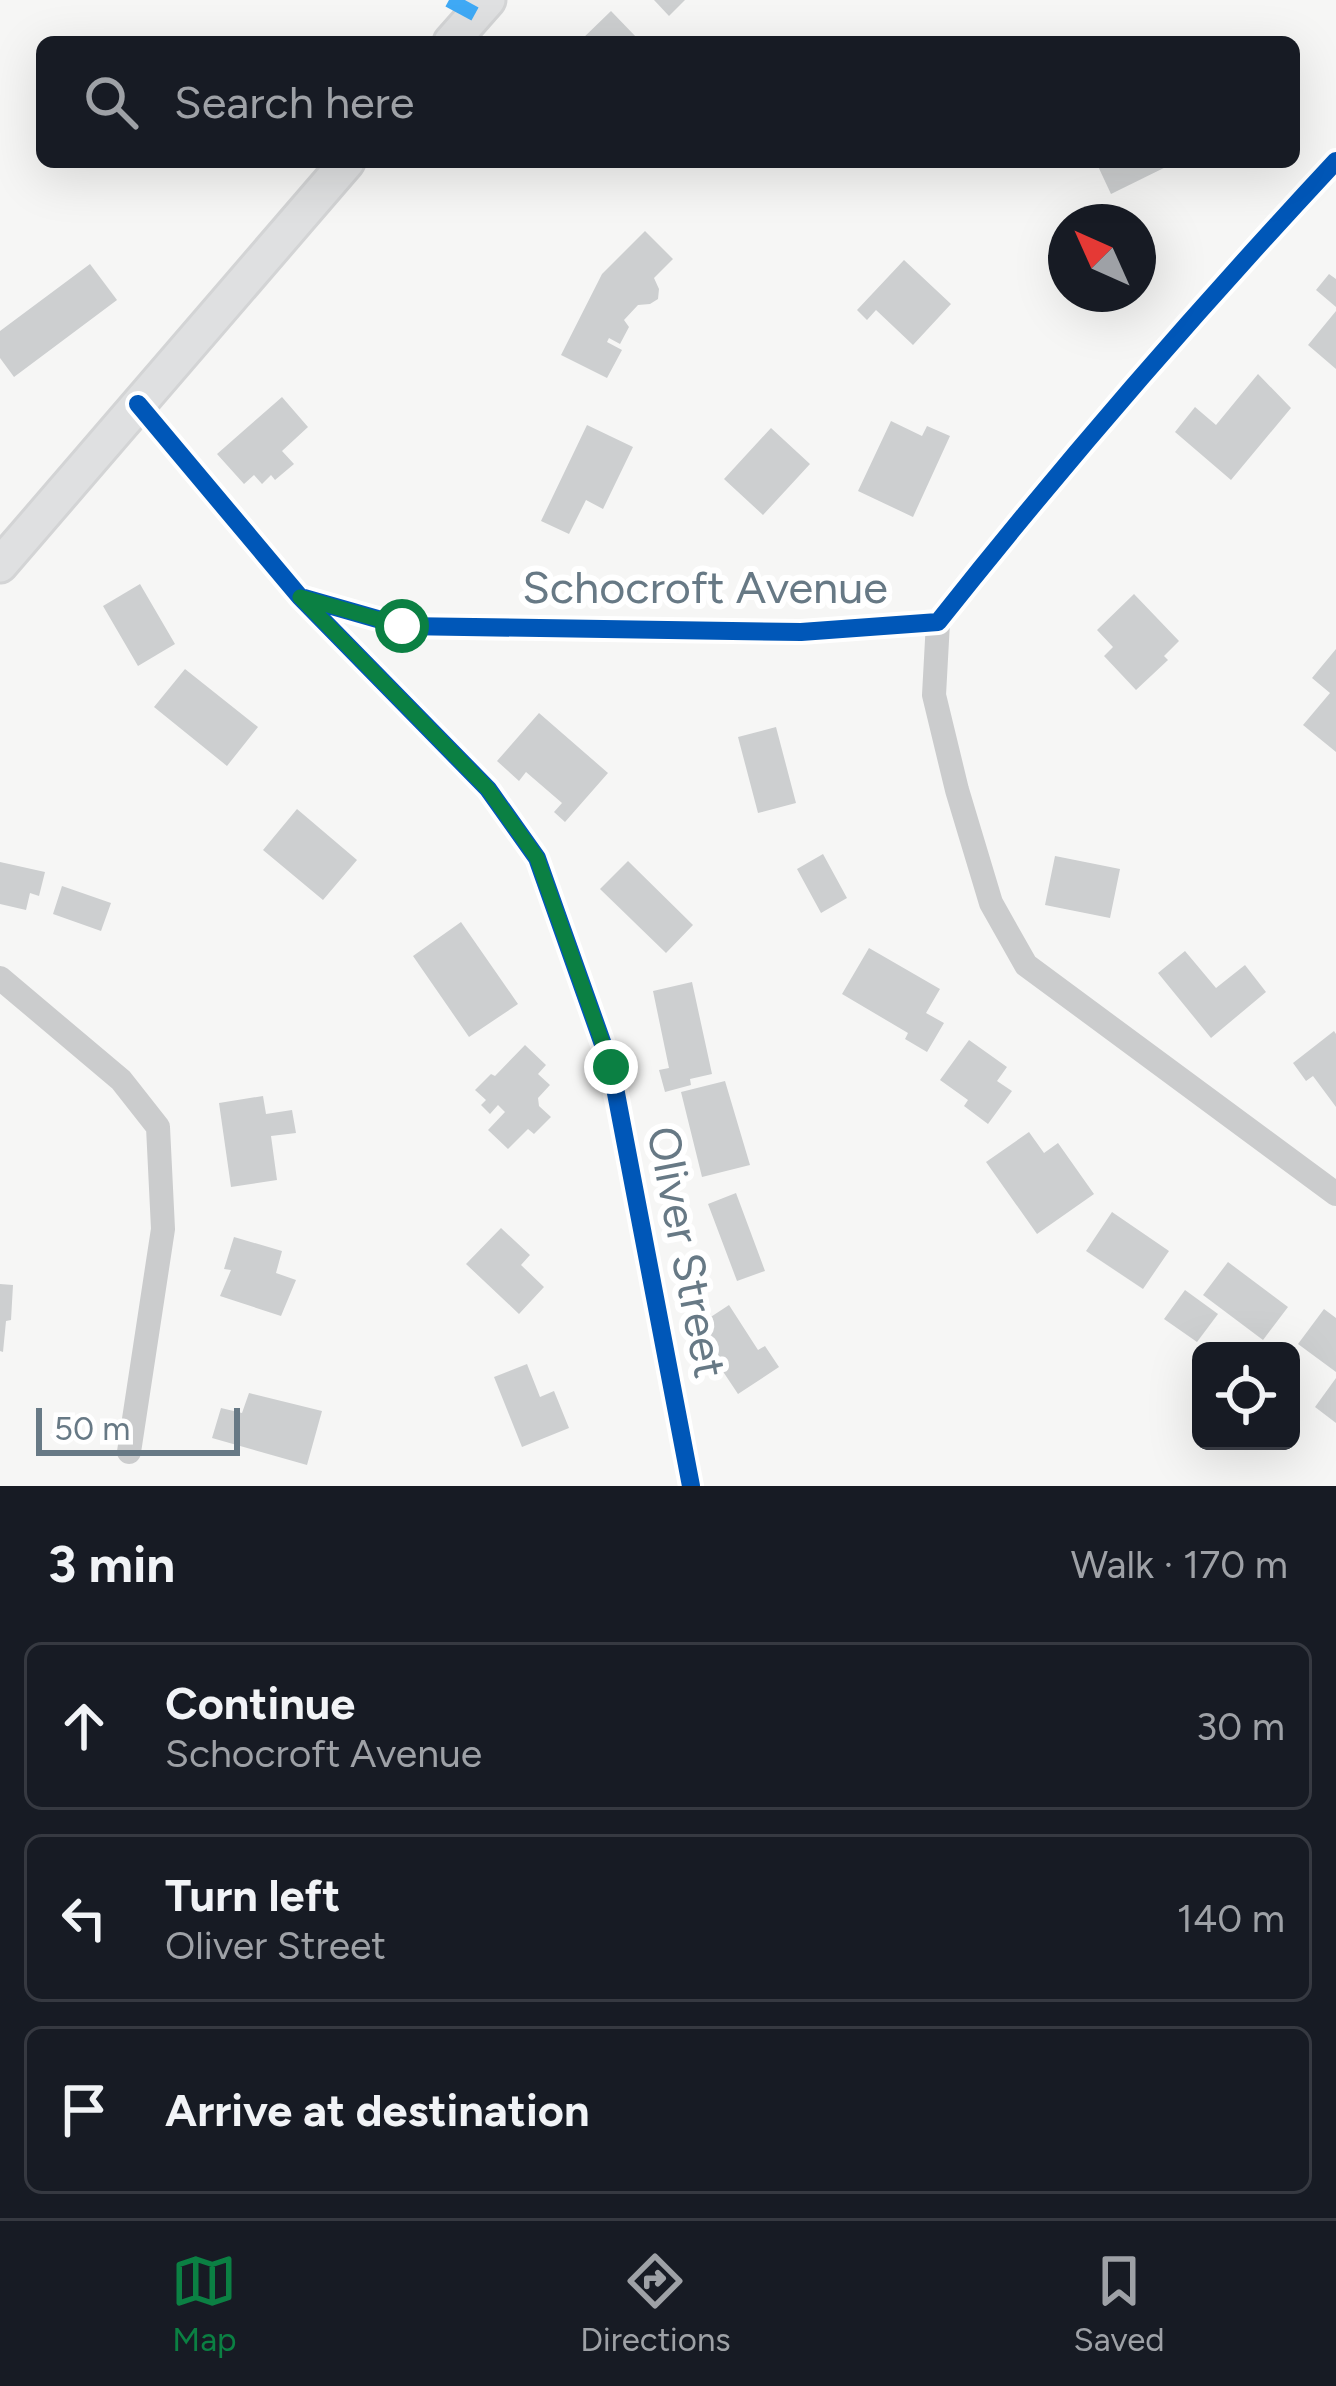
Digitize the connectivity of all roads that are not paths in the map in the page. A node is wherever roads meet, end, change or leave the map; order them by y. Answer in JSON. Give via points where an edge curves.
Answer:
{"nodes":[{"id":1,"x":488,"y":0,"type":"edge"},
{"id":2,"x":456,"y":36,"type":"edge"},
{"id":3,"x":1336,"y":161,"type":"edge"},
{"id":4,"x":342,"y":168,"type":"edge"},
{"id":5,"x":138,"y":404,"type":"junction"},
{"id":6,"x":0,"y":565,"type":"edge"},
{"id":7,"x":300,"y":597,"type":"junction"},
{"id":8,"x":938,"y":622,"type":"junction"},
{"id":9,"x":0,"y":978,"type":"edge"},
{"id":10,"x":1336,"y":1194,"type":"edge"},
{"id":11,"x":129,"y":1452,"type":"dead end"},
{"id":12,"x":691,"y":1486,"type":"edge"}],
"edges":[{"from":1,"to":2,"type":"main road"},
{"from":3,"to":8,"type":"street","name":"Schocroft Avenue","via":[[1054,476]]},
{"from":4,"to":5,"type":"main road"},
{"from":5,"to":6,"type":"main road"},
{"from":5,"to":7,"type":"street","name":"Oliver Street"},
{"from":7,"to":8,"type":"street","name":"Schocroft Avenue","via":[[402,626],[801,632]]},
{"from":7,"to":12,"type":"street","name":"Oliver Street","via":[[488,789],[537,858],[611,1067]]},
{"from":8,"to":10,"type":"street","via":[[934,695],[957,790],[991,903],[1027,965]]},
{"from":9,"to":11,"type":"street","via":[[121,1080],[158,1127],[163,1229]]}]}
